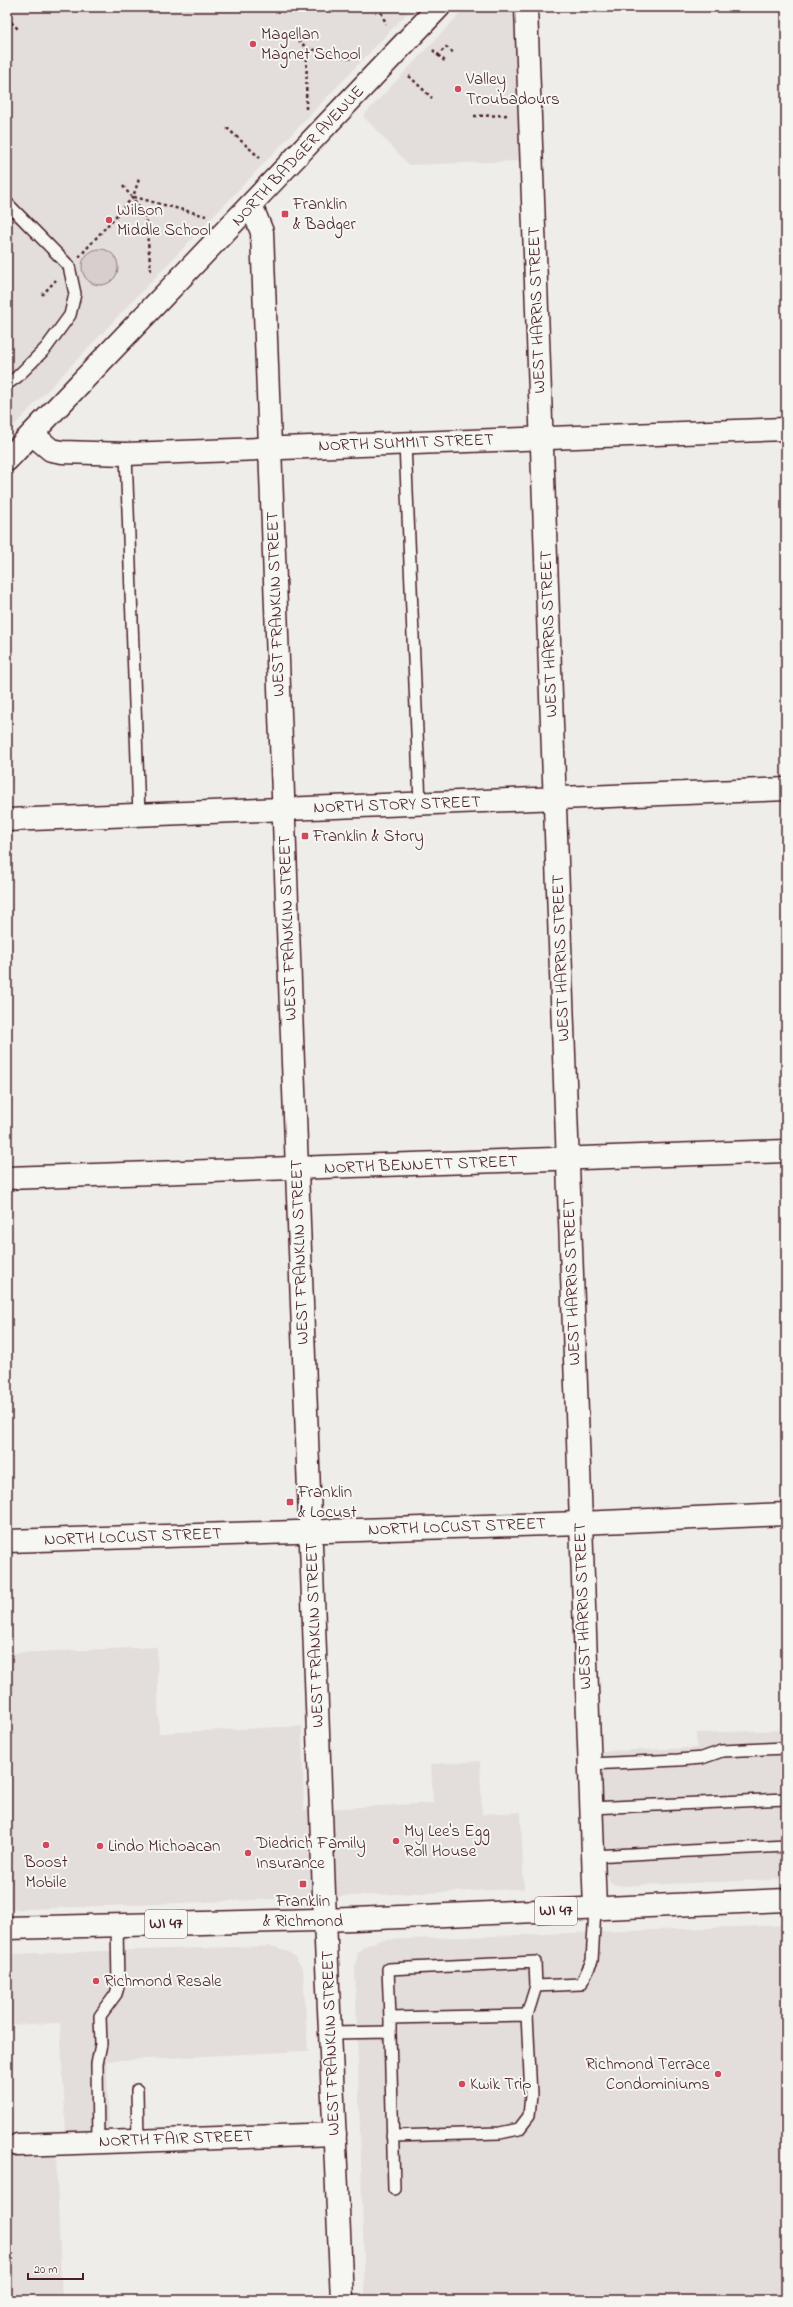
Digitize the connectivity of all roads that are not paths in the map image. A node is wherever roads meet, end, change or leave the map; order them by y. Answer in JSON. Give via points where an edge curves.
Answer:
{"nodes":[{"id":1,"x":439,"y":7,"type":"edge"},
{"id":2,"x":526,"y":7,"type":"edge"},
{"id":3,"x":7,"y":203,"type":"edge"},
{"id":4,"x":251,"y":205,"type":"junction"},
{"id":5,"x":7,"y":384,"type":"edge"},
{"id":6,"x":786,"y":429,"type":"edge"},
{"id":7,"x":32,"y":434,"type":"junction"},
{"id":8,"x":541,"y":438,"type":"junction"},
{"id":9,"x":405,"y":443,"type":"junction"},
{"id":10,"x":270,"y":448,"type":"junction"},
{"id":11,"x":126,"y":454,"type":"junction"},
{"id":12,"x":7,"y":460,"type":"edge"},
{"id":13,"x":786,"y":789,"type":"edge"},
{"id":14,"x":555,"y":798,"type":"junction"},
{"id":15,"x":420,"y":804,"type":"junction"},
{"id":16,"x":284,"y":809,"type":"junction"},
{"id":17,"x":139,"y":815,"type":"junction"},
{"id":18,"x":7,"y":820,"type":"edge"},
{"id":19,"x":786,"y":1151,"type":"edge"},
{"id":20,"x":568,"y":1160,"type":"junction"},
{"id":21,"x":298,"y":1169,"type":"junction"},
{"id":22,"x":7,"y":1178,"type":"edge"},
{"id":23,"x":786,"y":1514,"type":"edge"},
{"id":24,"x":580,"y":1523,"type":"junction"},
{"id":25,"x":311,"y":1532,"type":"junction"},
{"id":26,"x":7,"y":1541,"type":"edge"},
{"id":27,"x":786,"y":1748,"type":"edge"},
{"id":28,"x":589,"y":1764,"type":"junction"},
{"id":29,"x":786,"y":1799,"type":"edge"},
{"id":30,"x":591,"y":1808,"type":"junction"},
{"id":31,"x":786,"y":1846,"type":"edge"},
{"id":32,"x":593,"y":1856,"type":"junction"},
{"id":33,"x":786,"y":1900,"type":"edge"},
{"id":34,"x":594,"y":1909,"type":"junction"},
{"id":35,"x":325,"y":1920,"type":"junction"},
{"id":36,"x":117,"y":1925,"type":"junction"},
{"id":37,"x":7,"y":1928,"type":"edge"},
{"id":38,"x":536,"y":1986,"type":"junction"},
{"id":39,"x":527,"y":2015,"type":"junction"},
{"id":40,"x":390,"y":2018,"type":"junction"},
{"id":41,"x":390,"y":2032,"type":"junction"},
{"id":42,"x":330,"y":2033,"type":"junction"},
{"id":43,"x":137,"y":2090,"type":"dead end"},
{"id":44,"x":335,"y":2134,"type":"junction"},
{"id":45,"x":392,"y":2136,"type":"junction"},
{"id":46,"x":138,"y":2140,"type":"junction"},
{"id":47,"x":98,"y":2142,"type":"junction"},
{"id":48,"x":18,"y":2145,"type":"dead end"},
{"id":49,"x":394,"y":2189,"type":"dead end"},
{"id":50,"x":342,"y":2300,"type":"edge"}],
"edges":[{"from":1,"to":4,"type":"street","name":"NORTH BADGER AVENUE"},
{"from":2,"to":8,"type":"street","name":"WEST HARRIS STREET"},
{"from":3,"to":5,"type":"lane","via":[[69,266],[75,294],[70,315],[46,348]]},
{"from":4,"to":7,"type":"street","name":"NORTH BADGER AVENUE"},
{"from":4,"to":10,"type":"street","name":"WEST FRANKLIN STREET","via":[[262,232]]},
{"from":6,"to":8,"type":"street","name":"NORTH SUMMIT STREET"},
{"from":7,"to":11,"type":"street","name":"NORTH SUMMIT STREET","via":[[52,450]]},
{"from":7,"to":12,"type":"street","name":"NORTH BADGER AVENUE"},
{"from":8,"to":9,"type":"street","name":"NORTH SUMMIT STREET"},
{"from":8,"to":14,"type":"street","name":"WEST HARRIS STREET"},
{"from":9,"to":10,"type":"street","name":"NORTH SUMMIT STREET"},
{"from":9,"to":15,"type":"lane"},
{"from":10,"to":11,"type":"street","name":"NORTH SUMMIT STREET"},
{"from":10,"to":16,"type":"street","name":"WEST FRANKLIN STREET"},
{"from":11,"to":17,"type":"lane"},
{"from":13,"to":14,"type":"street","name":"NORTH STORY STREET"},
{"from":14,"to":15,"type":"street","name":"NORTH STORY STREET"},
{"from":14,"to":20,"type":"street","name":"WEST HARRIS STREET"},
{"from":15,"to":16,"type":"street","name":"NORTH STORY STREET"},
{"from":16,"to":17,"type":"street","name":"NORTH STORY STREET"},
{"from":16,"to":21,"type":"street","name":"WEST FRANKLIN STREET"},
{"from":17,"to":18,"type":"street","name":"NORTH STORY STREET"},
{"from":19,"to":20,"type":"street","name":"NORTH BENNETT STREET"},
{"from":20,"to":21,"type":"street","name":"NORTH BENNETT STREET"},
{"from":20,"to":24,"type":"street","name":"WEST HARRIS STREET"},
{"from":21,"to":22,"type":"street","name":"NORTH BENNETT STREET"},
{"from":21,"to":25,"type":"street","name":"WEST FRANKLIN STREET"},
{"from":23,"to":24,"type":"street","name":"NORTH LOCUST STREET"},
{"from":24,"to":25,"type":"street","name":"NORTH LOCUST STREET"},
{"from":24,"to":28,"type":"street","name":"WEST HARRIS STREET"},
{"from":25,"to":26,"type":"street","name":"NORTH LOCUST STREET"},
{"from":25,"to":35,"type":"street","name":"WEST FRANKLIN STREET"},
{"from":27,"to":28,"type":"lane","via":[[722,1751],[702,1758],[678,1760]]},
{"from":28,"to":30,"type":"street","name":"WEST HARRIS STREET"},
{"from":29,"to":30,"type":"lane"},
{"from":30,"to":32,"type":"street","name":"WEST HARRIS STREET"},
{"from":31,"to":32,"type":"lane"},
{"from":32,"to":34,"type":"street","name":"WEST HARRIS STREET"},
{"from":33,"to":34,"type":"street","number":"WI 47"},
{"from":34,"to":35,"type":"street","number":"WI 47"},
{"from":34,"to":38,"type":"lane","via":[[592,1960],[581,1984]]},
{"from":35,"to":36,"type":"street","number":"WI 47"},
{"from":35,"to":42,"type":"street","name":"WEST FRANKLIN STREET"},
{"from":36,"to":37,"type":"street","number":"WI 47"},
{"from":36,"to":47,"type":"lane","via":[[118,1987],[100,2016],[101,2044],[97,2064]]},
{"from":38,"to":39,"type":"lane"},
{"from":38,"to":40,"type":"lane","via":[[535,1962],[388,1969]]},
{"from":39,"to":40,"type":"lane"},
{"from":39,"to":45,"type":"lane","via":[[531,2095],[529,2116],[519,2128],[500,2133]]},
{"from":40,"to":41,"type":"lane"},
{"from":41,"to":42,"type":"lane"},
{"from":41,"to":45,"type":"lane"},
{"from":42,"to":44,"type":"street","name":"WEST FRANKLIN STREET"},
{"from":43,"to":46,"type":"lane"},
{"from":44,"to":46,"type":"street","name":"NORTH FAIR STREET"},
{"from":44,"to":50,"type":"street","name":"WEST FRANKLIN STREET"},
{"from":45,"to":49,"type":"lane"},
{"from":46,"to":47,"type":"street","name":"NORTH FAIR STREET"},
{"from":47,"to":48,"type":"street","name":"NORTH FAIR STREET"}]}
